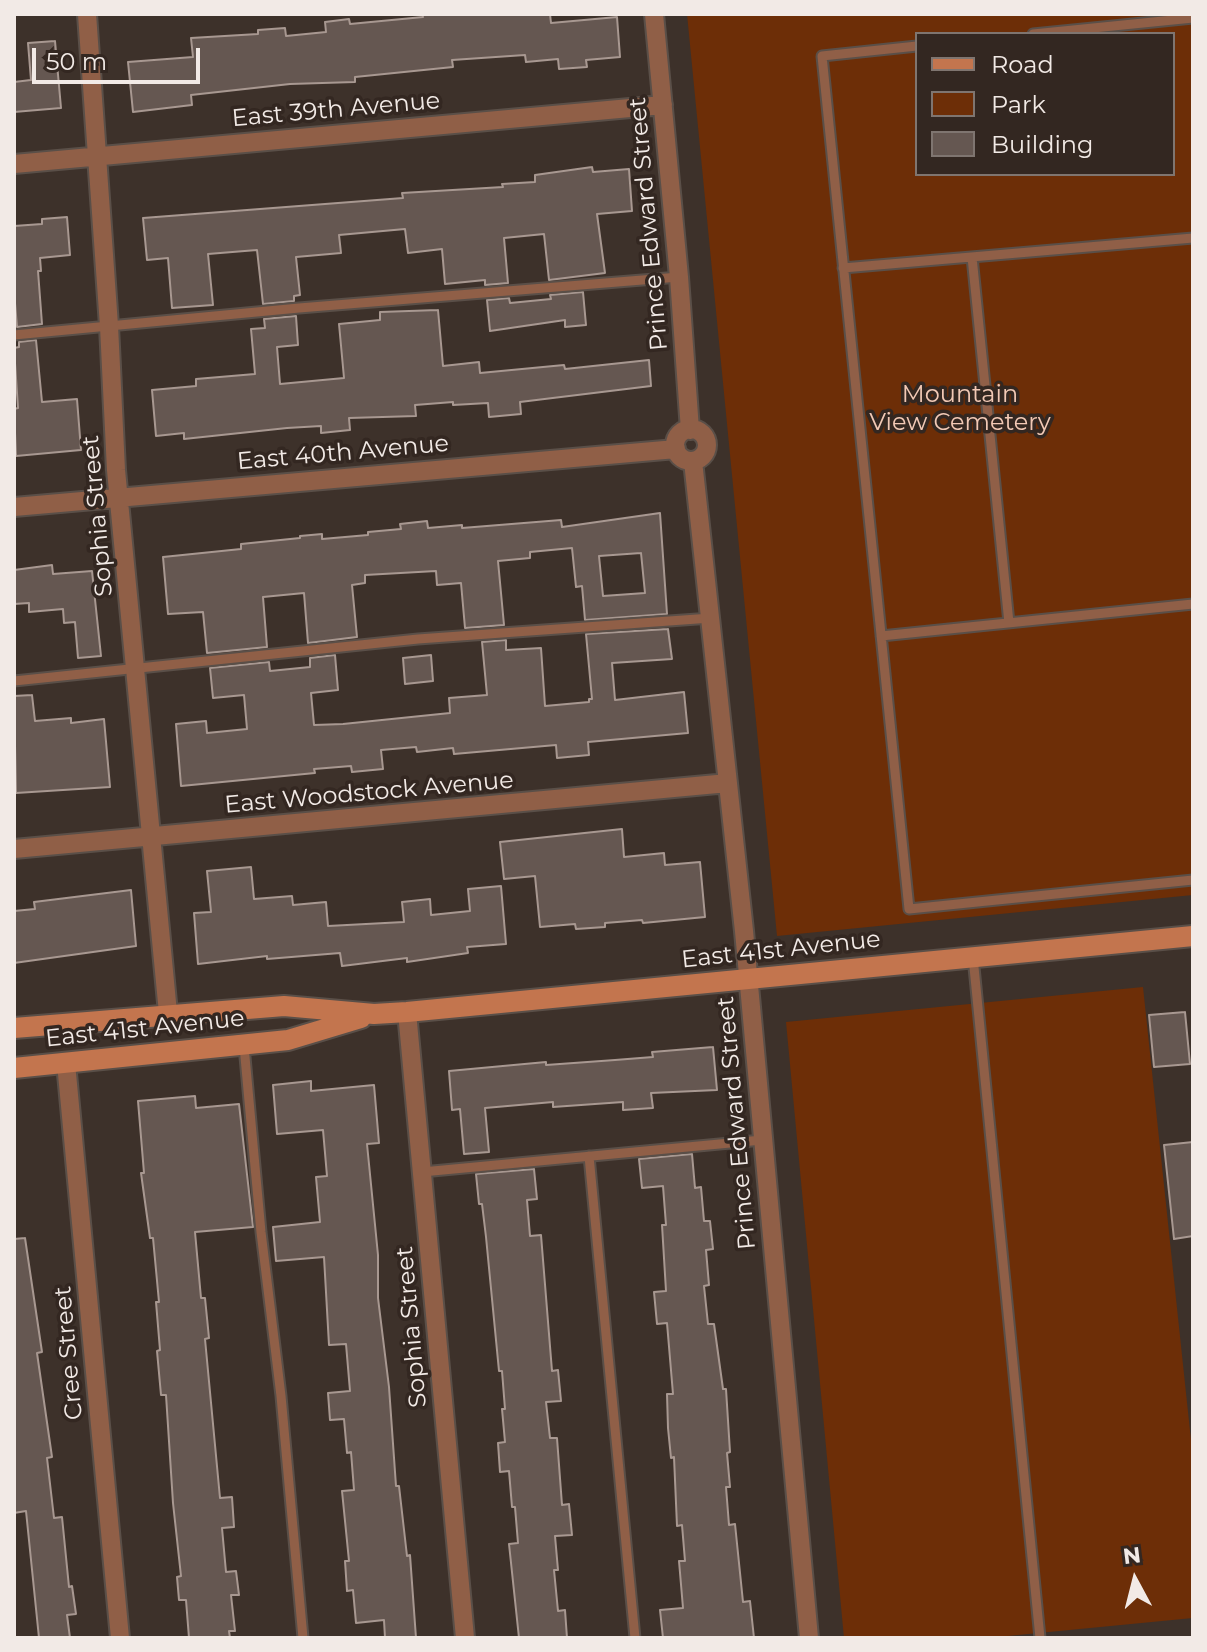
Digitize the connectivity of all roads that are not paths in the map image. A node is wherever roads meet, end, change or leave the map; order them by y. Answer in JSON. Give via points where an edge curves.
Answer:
{"nodes":[{"id":1,"x":87,"y":14,"type":"edge"},
{"id":2,"x":654,"y":14,"type":"edge"},
{"id":3,"x":1193,"y":18,"type":"edge"},
{"id":4,"x":1053,"y":32,"type":"edge"},
{"id":5,"x":915,"y":46,"type":"edge"},
{"id":6,"x":663,"y":105,"type":"junction"},
{"id":7,"x":98,"y":156,"type":"junction"},
{"id":8,"x":14,"y":164,"type":"edge"},
{"id":9,"x":1193,"y":238,"type":"edge"},
{"id":10,"x":972,"y":257,"type":"junction"},
{"id":11,"x":843,"y":268,"type":"junction"},
{"id":12,"x":679,"y":277,"type":"junction"},
{"id":13,"x":109,"y":326,"type":"junction"},
{"id":14,"x":14,"y":335,"type":"edge"},
{"id":15,"x":690,"y":430,"type":"junction"},
{"id":16,"x":676,"y":449,"type":"junction"},
{"id":17,"x":693,"y":461,"type":"junction"},
{"id":18,"x":119,"y":497,"type":"junction"},
{"id":19,"x":14,"y":507,"type":"edge"},
{"id":20,"x":1193,"y":604,"type":"edge"},
{"id":21,"x":711,"y":618,"type":"junction"},
{"id":22,"x":1009,"y":623,"type":"junction"},
{"id":23,"x":881,"y":636,"type":"junction"},
{"id":24,"x":137,"y":668,"type":"junction"},
{"id":25,"x":14,"y":681,"type":"edge"},
{"id":26,"x":728,"y":783,"type":"junction"},
{"id":27,"x":152,"y":837,"type":"junction"},
{"id":28,"x":14,"y":849,"type":"edge"},
{"id":29,"x":1193,"y":880,"type":"edge"},
{"id":30,"x":1193,"y":936,"type":"edge"},
{"id":31,"x":973,"y":957,"type":"junction"},
{"id":32,"x":749,"y":979,"type":"junction"},
{"id":33,"x":407,"y":1012,"type":"junction"},
{"id":34,"x":168,"y":1013,"type":"junction"},
{"id":35,"x":374,"y":1014,"type":"junction"},
{"id":36,"x":14,"y":1028,"type":"edge"},
{"id":37,"x":244,"y":1046,"type":"junction"},
{"id":38,"x":66,"y":1063,"type":"junction"},
{"id":39,"x":14,"y":1068,"type":"edge"},
{"id":40,"x":762,"y":1140,"type":"junction"},
{"id":41,"x":589,"y":1156,"type":"junction"},
{"id":42,"x":422,"y":1172,"type":"junction"},
{"id":43,"x":120,"y":1638,"type":"edge"},
{"id":44,"x":303,"y":1638,"type":"edge"},
{"id":45,"x":465,"y":1638,"type":"edge"},
{"id":46,"x":635,"y":1638,"type":"edge"},
{"id":47,"x":809,"y":1638,"type":"edge"},
{"id":48,"x":1040,"y":1638,"type":"edge"}],
"edges":[{"from":1,"to":7,"type":"street","name":"Sophia Street"},
{"from":2,"to":6,"type":"street","name":"Prince Edward Street"},
{"from":3,"to":4,"type":"lane"},
{"from":5,"to":11,"type":"lane","via":[[822,56]]},
{"from":6,"to":7,"type":"street","name":"East 39th Avenue"},
{"from":6,"to":12,"type":"street","name":"Prince Edward Street"},
{"from":7,"to":8,"type":"street","name":"East 39th Avenue"},
{"from":7,"to":13,"type":"street","name":"Sophia Street"},
{"from":9,"to":10,"type":"lane"},
{"from":10,"to":11,"type":"lane"},
{"from":10,"to":22,"type":"lane"},
{"from":11,"to":23,"type":"lane"},
{"from":12,"to":13,"type":"lane"},
{"from":12,"to":15,"type":"street","name":"Prince Edward Street"},
{"from":13,"to":14,"type":"lane"},
{"from":13,"to":18,"type":"street","name":"Sophia Street"},
{"from":15,"to":16,"type":"street","via":[[677,438]]},
{"from":15,"to":17,"type":"street","via":[[707,441],[706,452]]},
{"from":16,"to":17,"type":"street","via":[[680,457]]},
{"from":16,"to":18,"type":"street","name":"East 40th Avenue"},
{"from":17,"to":21,"type":"street","name":"Prince Edward Street"},
{"from":18,"to":19,"type":"street","name":"East 40th Avenue"},
{"from":18,"to":24,"type":"street","name":"Sophia Street"},
{"from":20,"to":22,"type":"lane"},
{"from":21,"to":24,"type":"lane","via":[[418,639]]},
{"from":21,"to":26,"type":"street","name":"Prince Edward Street"},
{"from":22,"to":23,"type":"lane"},
{"from":23,"to":29,"type":"lane","via":[[909,909]]},
{"from":24,"to":25,"type":"lane"},
{"from":24,"to":27,"type":"street","name":"Sophia Street"},
{"from":26,"to":27,"type":"street","name":"East Woodstock Avenue"},
{"from":26,"to":32,"type":"street","name":"Prince Edward Street"},
{"from":27,"to":28,"type":"street","name":"East Woodstock Avenue"},
{"from":27,"to":34,"type":"street","name":"Sophia Street"},
{"from":30,"to":31,"type":"main road","name":"East 41st Avenue"},
{"from":31,"to":32,"type":"main road","name":"East 41st Avenue"},
{"from":31,"to":48,"type":"lane"},
{"from":32,"to":33,"type":"main road","name":"East 41st Avenue"},
{"from":32,"to":40,"type":"street","name":"Prince Edward Street"},
{"from":33,"to":35,"type":"main road","name":"East 41st Avenue"},
{"from":33,"to":42,"type":"street","name":"Sophia Street"},
{"from":34,"to":35,"type":"main road","name":"East 41st Avenue","via":[[284,1006]]},
{"from":34,"to":36,"type":"main road","name":"East 41st Avenue"},
{"from":35,"to":37,"type":"main road","name":"East 41st Avenue","via":[[288,1040]]},
{"from":37,"to":38,"type":"main road","name":"East 41st Avenue"},
{"from":37,"to":44,"type":"lane"},
{"from":38,"to":39,"type":"main road","name":"East 41st Avenue"},
{"from":38,"to":43,"type":"street","name":"Cree Street"},
{"from":40,"to":41,"type":"lane"},
{"from":40,"to":47,"type":"street","name":"Prince Edward Street"},
{"from":41,"to":42,"type":"lane"},
{"from":41,"to":46,"type":"lane"},
{"from":42,"to":45,"type":"street","name":"Sophia Street"}]}
